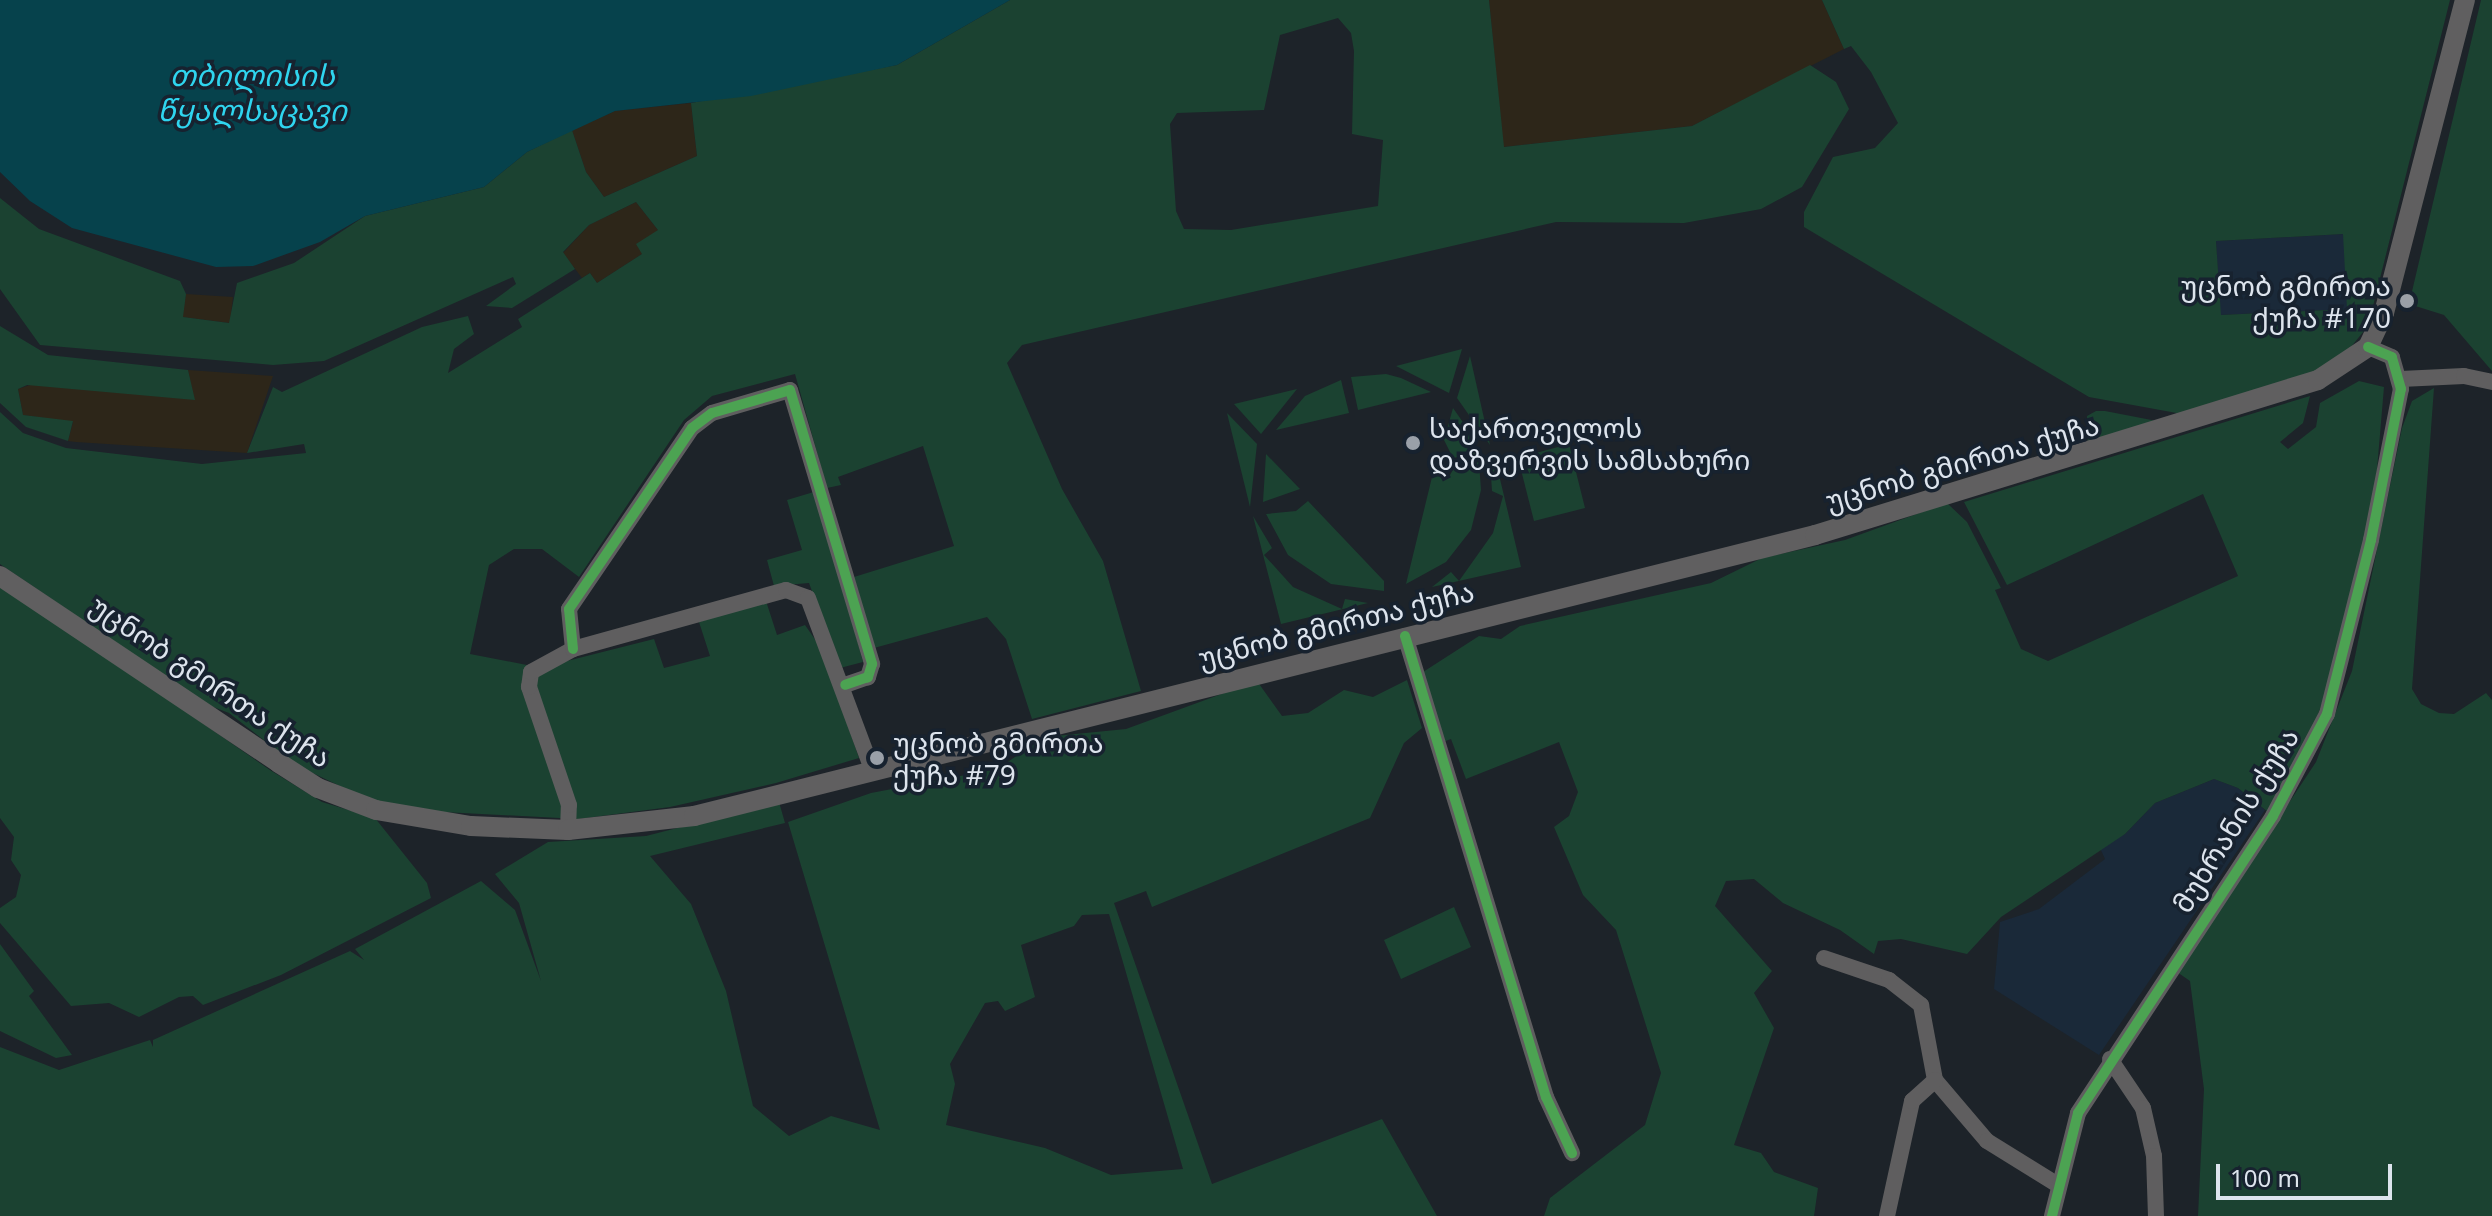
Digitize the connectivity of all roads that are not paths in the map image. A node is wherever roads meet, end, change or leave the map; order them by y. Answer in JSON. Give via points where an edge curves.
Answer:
{"nodes":[{"id":1,"x":2465,"y":0,"type":"edge"},
{"id":2,"x":2368,"y":347,"type":"junction"},
{"id":3,"x":2401,"y":379,"type":"junction"},
{"id":4,"x":2492,"y":382,"type":"edge"},
{"id":5,"x":0,"y":576,"type":"edge"},
{"id":6,"x":1405,"y":636,"type":"junction"},
{"id":7,"x":573,"y":649,"type":"junction"},
{"id":8,"x":845,"y":685,"type":"junction"},
{"id":9,"x":872,"y":769,"type":"junction"},
{"id":10,"x":568,"y":830,"type":"junction"},
{"id":11,"x":1824,"y":958,"type":"dead end"},
{"id":12,"x":2110,"y":1059,"type":"junction"},
{"id":13,"x":1935,"y":1080,"type":"junction"},
{"id":14,"x":1572,"y":1153,"type":"dead end"},
{"id":15,"x":2058,"y":1185,"type":"junction"},
{"id":16,"x":1887,"y":1216,"type":"edge"},
{"id":17,"x":2052,"y":1216,"type":"edge"},
{"id":18,"x":2156,"y":1216,"type":"edge"}],
"edges":[{"from":1,"to":2,"type":"main road","via":[[2396,277]]},
{"from":2,"to":3,"type":"street","via":[[2392,357]]},
{"from":2,"to":6,"type":"main road","name":"უცნობ გმირთა ქუჩა","via":[[2349,365],[2265,402],[1815,535]]},
{"from":3,"to":4,"type":"street","via":[[2464,376]]},
{"from":3,"to":12,"type":"street","name":"მუხრანის ქუჩა","via":[[2371,540],[2327,714],[2273,816]]},
{"from":5,"to":10,"type":"main road","name":"უცნობ გმირთა ქუჩა","via":[[318,788],[424,820]]},
{"from":6,"to":9,"type":"main road","name":"უცნობ გმირთა ქუჩა"},
{"from":6,"to":14,"type":"street","via":[[1546,1097]]},
{"from":7,"to":8,"type":"street","via":[[794,589],[808,598]]},
{"from":7,"to":8,"type":"street","via":[[569,609],[692,428],[712,413],[790,390],[872,664],[868,677]]},
{"from":7,"to":10,"type":"street","via":[[552,657],[529,678],[569,805]]},
{"from":8,"to":9,"type":"street"},
{"from":9,"to":10,"type":"main road","name":"უცნობ გმირთა ქუჩა","via":[[694,816]]},
{"from":11,"to":13,"type":"street","via":[[1889,980],[1921,1005]]},
{"from":12,"to":15,"type":"street","name":"მუხრანის ქუჩა","via":[[2078,1113]]},
{"from":12,"to":18,"type":"street","via":[[2143,1108],[2154,1156]]},
{"from":13,"to":15,"type":"street","via":[[1987,1141]]},
{"from":13,"to":16,"type":"street","via":[[1912,1101]]},
{"from":15,"to":17,"type":"street","name":"მუხრანის ქუჩა"}]}
